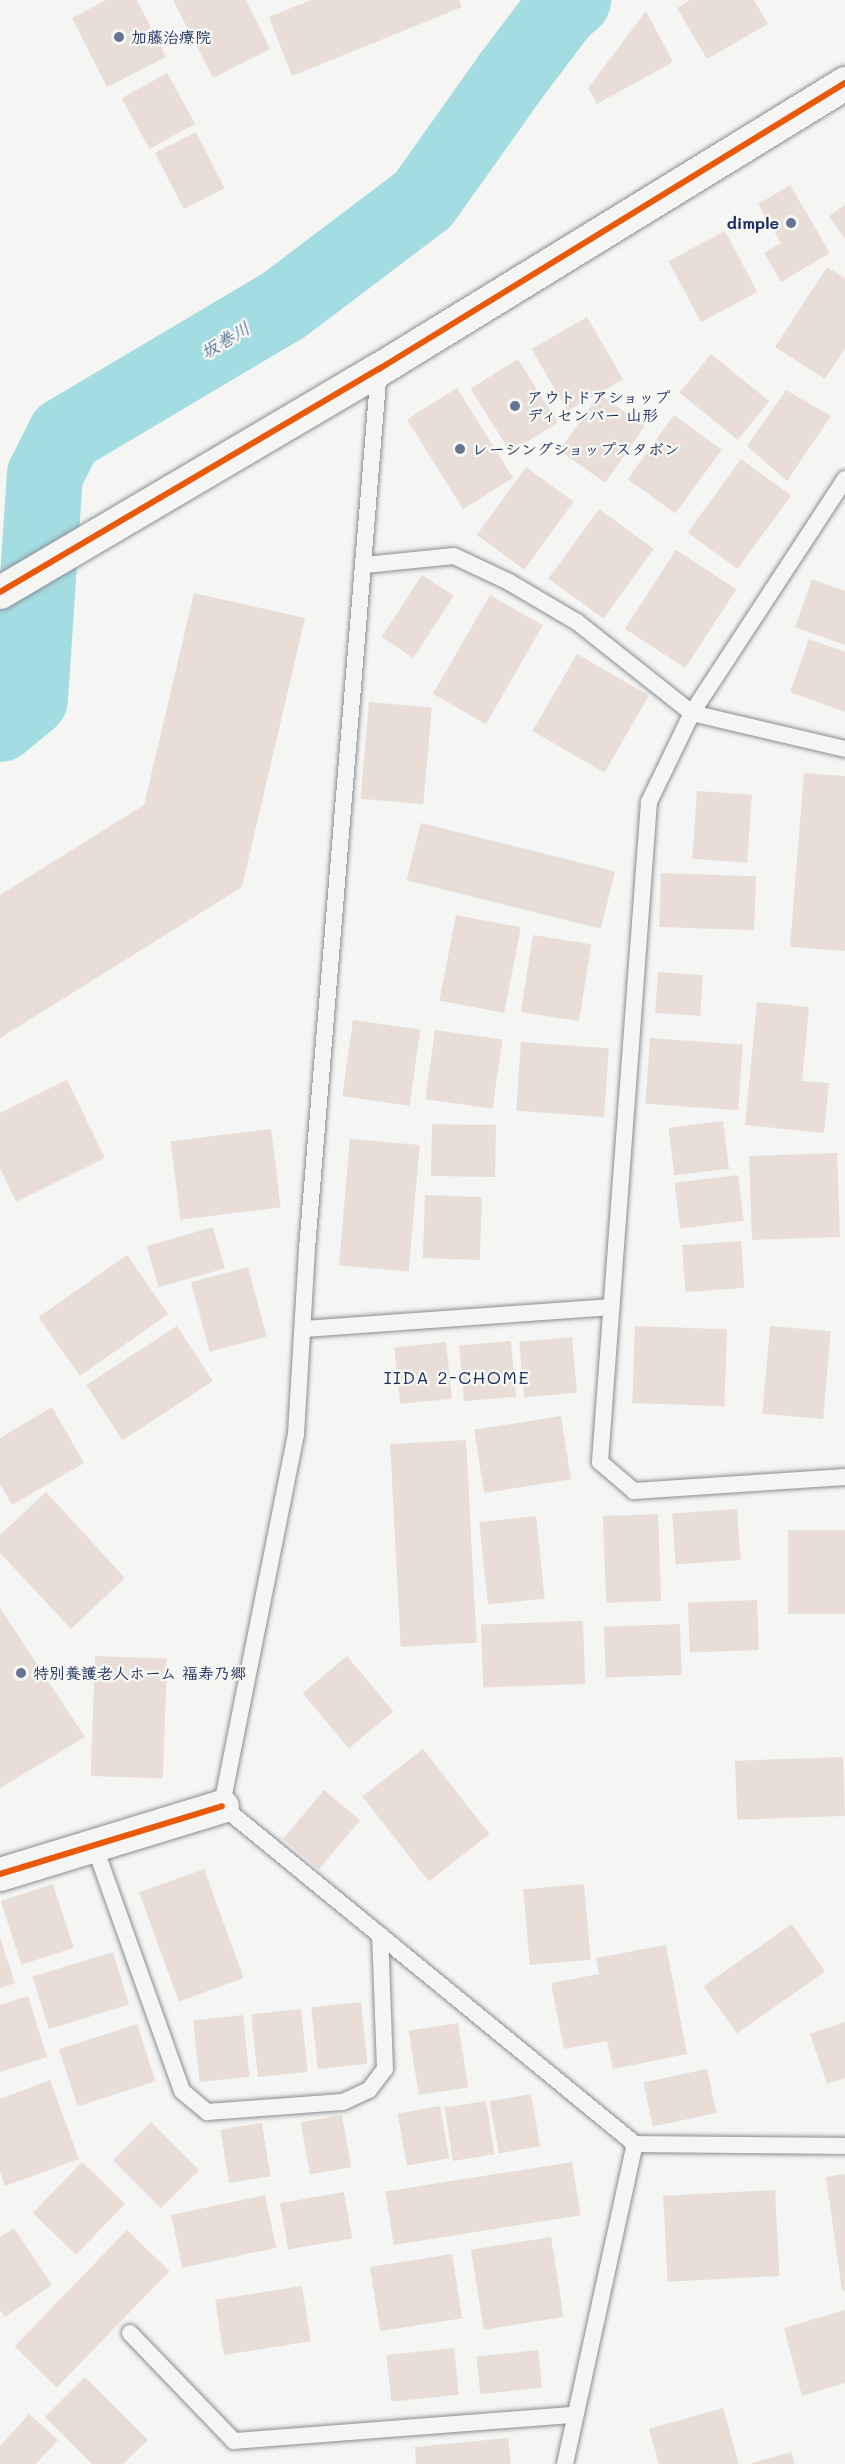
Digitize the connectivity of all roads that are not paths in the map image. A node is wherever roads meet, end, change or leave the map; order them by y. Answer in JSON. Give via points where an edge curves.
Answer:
{"nodes":[{"id":1,"x":845,"y":83,"type":"edge"},
{"id":2,"x":379,"y":369,"type":"junction"},
{"id":3,"x":845,"y":479,"type":"edge"},
{"id":4,"x":365,"y":565,"type":"junction"},
{"id":5,"x":0,"y":592,"type":"edge"},
{"id":6,"x":692,"y":713,"type":"junction"},
{"id":7,"x":845,"y":749,"type":"edge"},
{"id":8,"x":611,"y":1307,"type":"junction"},
{"id":9,"x":305,"y":1329,"type":"junction"},
{"id":10,"x":845,"y":1477,"type":"edge"},
{"id":11,"x":222,"y":1806,"type":"junction"},
{"id":12,"x":94,"y":1845,"type":"junction"},
{"id":13,"x":0,"y":1874,"type":"edge"},
{"id":14,"x":380,"y":1935,"type":"junction"},
{"id":15,"x":634,"y":2144,"type":"junction"},
{"id":16,"x":845,"y":2146,"type":"edge"},
{"id":17,"x":130,"y":2333,"type":"dead end"},
{"id":18,"x":573,"y":2415,"type":"junction"},
{"id":19,"x":565,"y":2464,"type":"edge"}],
"edges":[{"from":1,"to":2,"type":"street"},
{"from":2,"to":4,"type":"lane"},
{"from":2,"to":5,"type":"street"},
{"from":3,"to":6,"type":"lane"},
{"from":4,"to":6,"type":"lane","via":[[454,556],[509,582],[577,622]]},
{"from":4,"to":9,"type":"lane","via":[[307,1249]]},
{"from":6,"to":7,"type":"lane"},
{"from":6,"to":8,"type":"lane","via":[[649,802]]},
{"from":8,"to":9,"type":"lane"},
{"from":8,"to":10,"type":"lane","via":[[600,1462],[634,1491]]},
{"from":9,"to":11,"type":"lane","via":[[296,1434]]},
{"from":11,"to":12,"type":"street"},
{"from":11,"to":14,"type":"lane"},
{"from":12,"to":13,"type":"street"},
{"from":12,"to":14,"type":"lane","via":[[182,2091],[207,2112],[343,2102],[369,2090],[385,2069]]},
{"from":14,"to":15,"type":"lane"},
{"from":15,"to":16,"type":"lane"},
{"from":15,"to":18,"type":"lane"},
{"from":17,"to":18,"type":"lane","via":[[234,2441]]},
{"from":18,"to":19,"type":"lane"}]}
